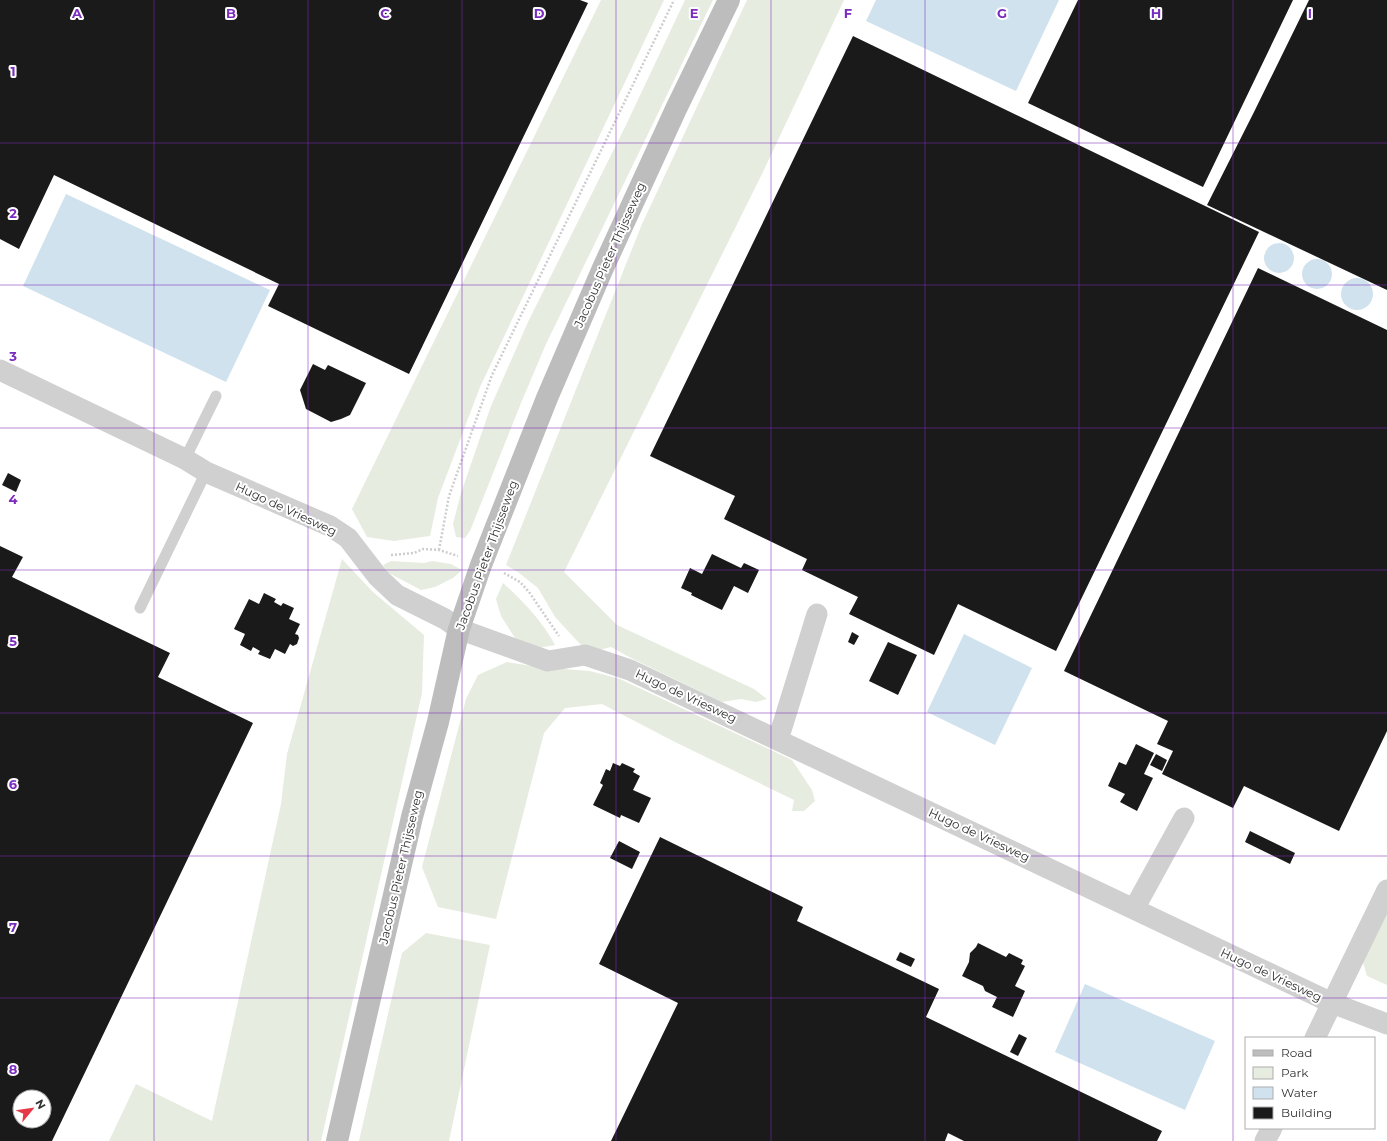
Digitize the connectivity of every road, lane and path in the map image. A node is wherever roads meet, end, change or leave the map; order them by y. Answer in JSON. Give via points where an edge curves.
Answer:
{"nodes":[{"id":1,"x":674,"y":0,"type":"edge"},
{"id":2,"x":729,"y":0,"type":"edge"},
{"id":3,"x":0,"y":370,"type":"edge"},
{"id":4,"x":216,"y":396,"type":"dead end"},
{"id":5,"x":185,"y":459,"type":"junction"},
{"id":6,"x":206,"y":472,"type":"junction"},
{"id":7,"x":439,"y":550,"type":"dead end"},
{"id":8,"x":140,"y":608,"type":"dead end"},
{"id":9,"x":817,"y":614,"type":"dead end"},
{"id":10,"x":459,"y":629,"type":"junction"},
{"id":11,"x":778,"y":740,"type":"junction"},
{"id":12,"x":1184,"y":818,"type":"dead end"},
{"id":13,"x":1387,"y":890,"type":"edge"},
{"id":14,"x":1134,"y":909,"type":"junction"},
{"id":15,"x":1332,"y":1003,"type":"junction"},
{"id":16,"x":1387,"y":1024,"type":"edge"},
{"id":17,"x":1315,"y":1037,"type":"edge"},
{"id":18,"x":1271,"y":1129,"type":"edge"},
{"id":19,"x":337,"y":1141,"type":"edge"},
{"id":20,"x":1265,"y":1141,"type":"edge"}],
"edges":[{"from":1,"to":7,"type":"path","via":[[492,375],[449,496]]},
{"from":2,"to":10,"type":"street","name":"Jacobus Pieter Thijsseweg","via":[[606,261],[550,390],[481,564]]},
{"from":3,"to":5,"type":"street","name":"Hugo de Vriesweg"},
{"from":4,"to":5,"type":"lane"},
{"from":5,"to":6,"type":"street","name":"Hugo de Vriesweg"},
{"from":6,"to":8,"type":"lane"},
{"from":6,"to":10,"type":"street","name":"Hugo de Vriesweg","via":[[330,526],[348,538],[378,577],[397,595],[445,619]]},
{"from":9,"to":11,"type":"street"},
{"from":10,"to":11,"type":"street","name":"Hugo de Vriesweg","via":[[548,661],[585,655],[630,670]]},
{"from":10,"to":19,"type":"street","name":"Jacobus Pieter Thijsseweg","via":[[438,722],[412,817]]},
{"from":11,"to":14,"type":"street","name":"Hugo de Vriesweg"},
{"from":12,"to":14,"type":"street"},
{"from":13,"to":15,"type":"street"},
{"from":14,"to":15,"type":"street","name":"Hugo de Vriesweg"},
{"from":15,"to":16,"type":"street","name":"Hugo de Vriesweg"},
{"from":15,"to":17,"type":"street"},
{"from":18,"to":20,"type":"street"}]}
